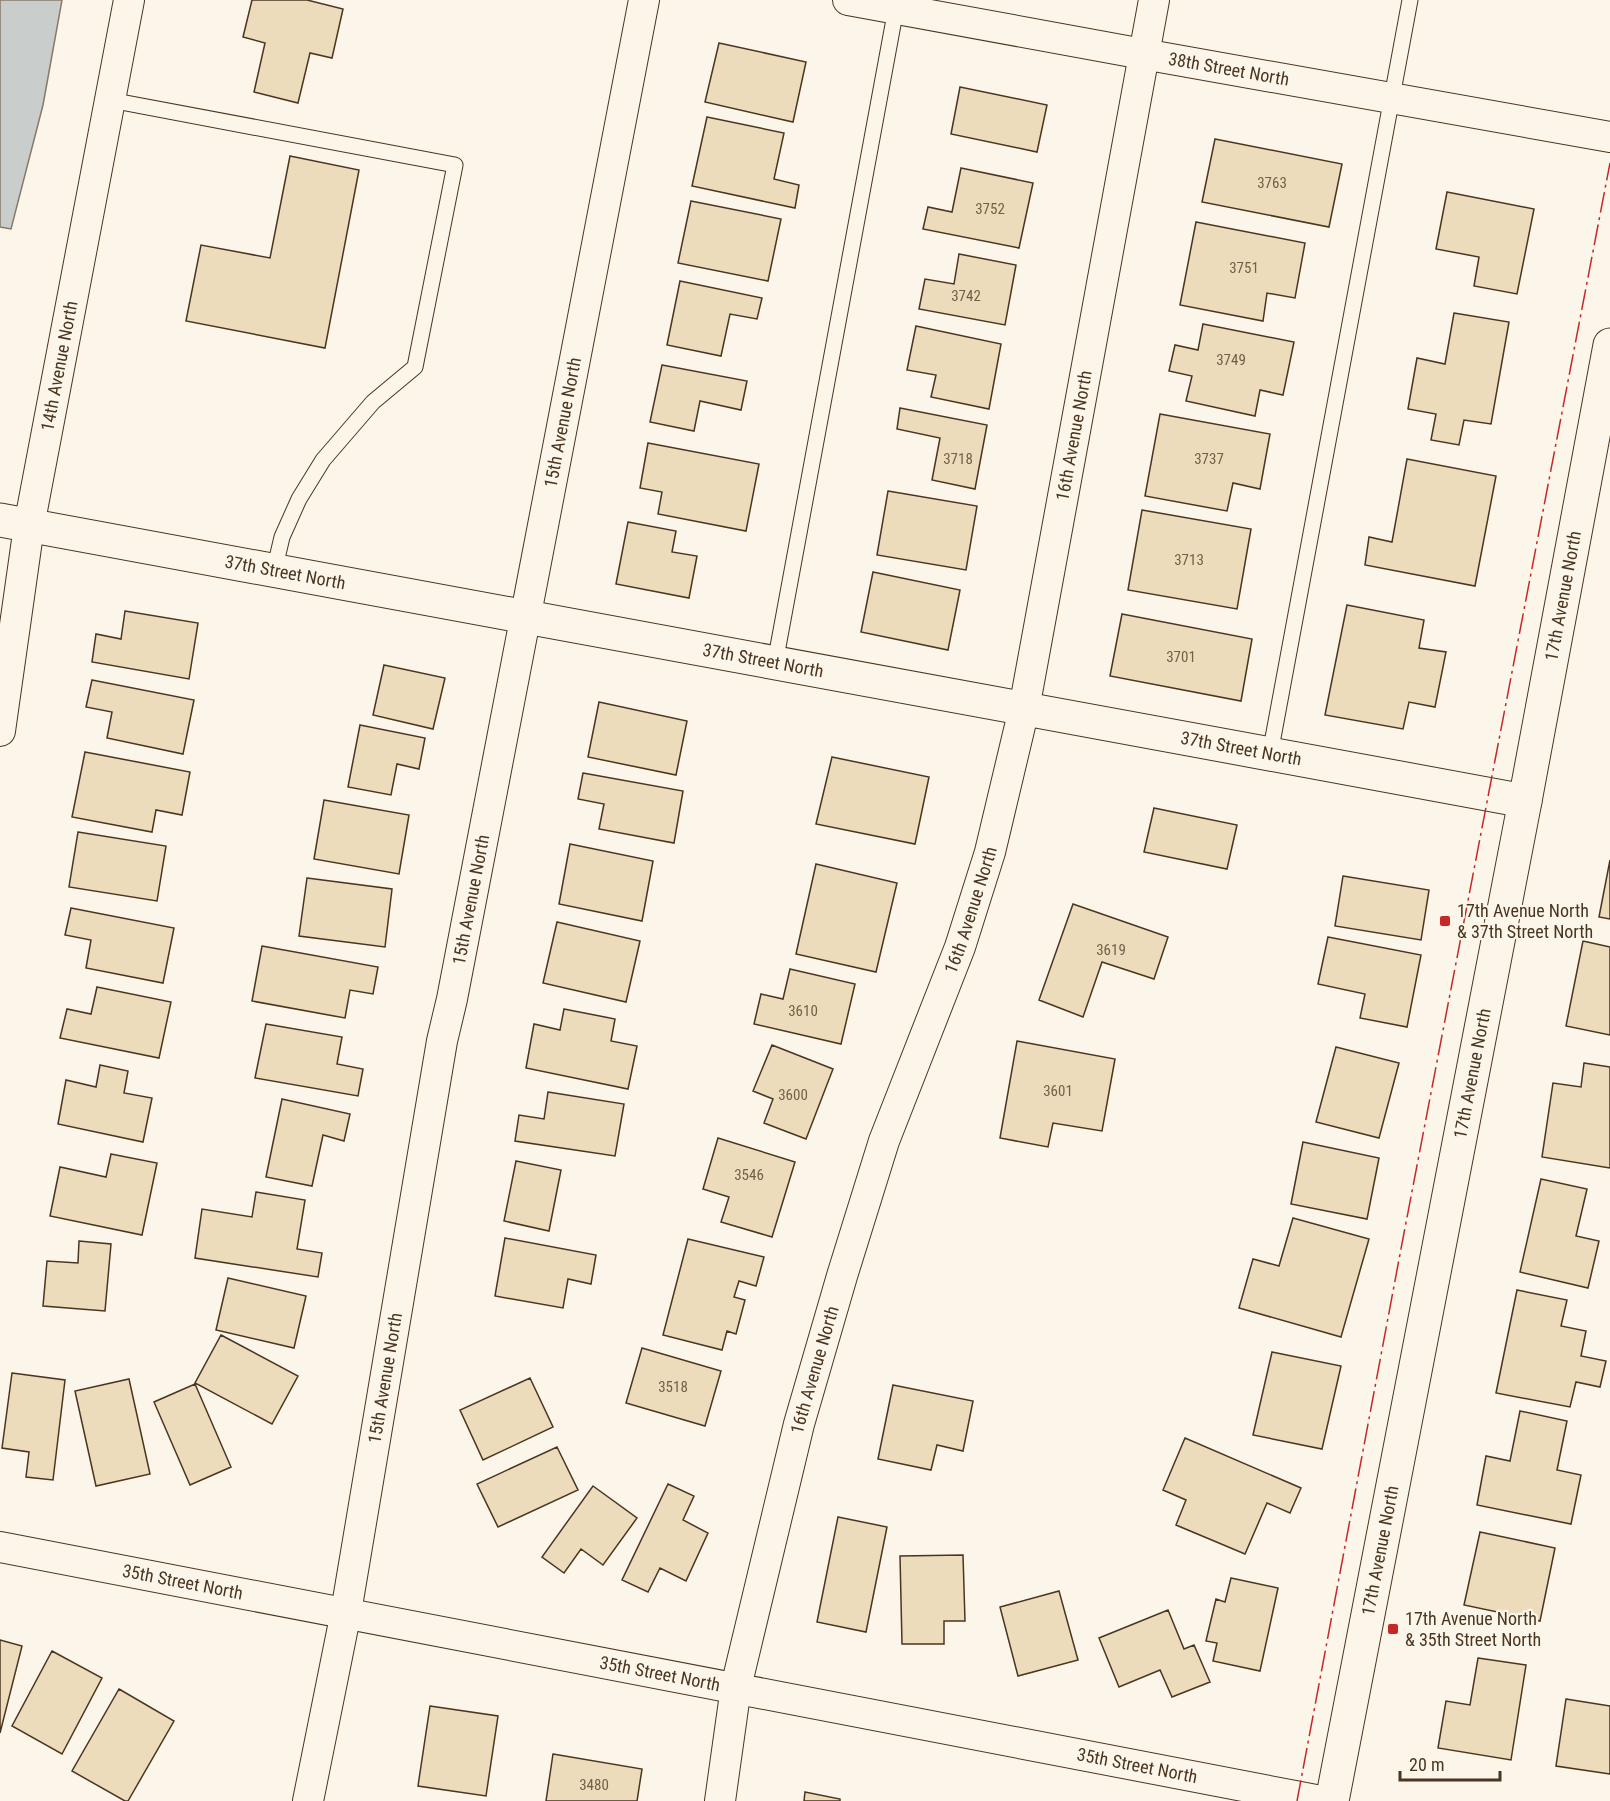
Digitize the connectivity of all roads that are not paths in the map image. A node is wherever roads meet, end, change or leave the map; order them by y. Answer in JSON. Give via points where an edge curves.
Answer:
{"nodes":[{"id":1,"x":129,"y":0,"type":"edge"},
{"id":2,"x":644,"y":0,"type":"edge"},
{"id":3,"x":848,"y":0,"type":"edge"},
{"id":4,"x":1154,"y":0,"type":"edge"},
{"id":5,"x":1410,"y":0,"type":"edge"},
{"id":6,"x":896,"y":4,"type":"edge"},
{"id":7,"x":1143,"y":54,"type":"junction"},
{"id":8,"x":1391,"y":98,"type":"junction"},
{"id":9,"x":110,"y":100,"type":"junction"},
{"id":10,"x":1610,"y":137,"type":"edge"},
{"id":11,"x":1610,"y":345,"type":"edge"},
{"id":12,"x":14,"y":523,"type":"edge"},
{"id":13,"x":274,"y":571,"type":"junction"},
{"id":14,"x":526,"y":617,"type":"junction"},
{"id":15,"x":774,"y":663,"type":"junction"},
{"id":16,"x":1024,"y":709,"type":"junction"},
{"id":17,"x":0,"y":731,"type":"edge"},
{"id":18,"x":1270,"y":754,"type":"junction"},
{"id":19,"x":1525,"y":801,"type":"junction"},
{"id":20,"x":0,"y":1547,"type":"edge"},
{"id":21,"x":346,"y":1612,"type":"junction"},
{"id":22,"x":736,"y":1687,"type":"junction"},
{"id":23,"x":308,"y":1801,"type":"edge"},
{"id":24,"x":720,"y":1801,"type":"edge"},
{"id":25,"x":1321,"y":1801,"type":"edge"},
{"id":26,"x":1332,"y":1801,"type":"edge"}],
"edges":[{"from":1,"to":9,"type":"street","name":"14th Avenue North"},
{"from":2,"to":14,"type":"street","name":"15th Avenue North"},
{"from":3,"to":6,"type":"street","name":"38th Street North"},
{"from":4,"to":7,"type":"street","name":"16th Avenue North"},
{"from":5,"to":8,"type":"lane"},
{"from":6,"to":7,"type":"street","name":"38th Street North"},
{"from":6,"to":15,"type":"lane"},
{"from":7,"to":8,"type":"street","name":"38th Street North"},
{"from":7,"to":16,"type":"street","name":"16th Avenue North"},
{"from":8,"to":10,"type":"street","name":"38th Street North"},
{"from":8,"to":18,"type":"lane"},
{"from":9,"to":12,"type":"street","name":"14th Avenue North"},
{"from":9,"to":13,"type":"lane","via":[[455,165],[415,367],[373,402],[323,460],[282,537]]},
{"from":11,"to":19,"type":"street","name":"17th Avenue North"},
{"from":12,"to":13,"type":"street","name":"37th Street North"},
{"from":12,"to":17,"type":"street","name":"14th Avenue North"},
{"from":13,"to":14,"type":"street","name":"37th Street North"},
{"from":14,"to":15,"type":"street","name":"37th Street North"},
{"from":14,"to":21,"type":"street","name":"15th Avenue North","via":[[442,1041]]},
{"from":15,"to":16,"type":"street","name":"37th Street North"},
{"from":16,"to":18,"type":"street","name":"37th Street North"},
{"from":16,"to":22,"type":"street","name":"16th Avenue North","via":[[990,852],[960,947],[884,1141],[842,1276],[799,1424]]},
{"from":18,"to":19,"type":"street","name":"37th Street North"},
{"from":19,"to":26,"type":"street","name":"17th Avenue North"},
{"from":20,"to":21,"type":"street","name":"35th Street North"},
{"from":21,"to":22,"type":"street","name":"35th Street North"},
{"from":21,"to":23,"type":"street","name":"15th Avenue North"},
{"from":22,"to":24,"type":"street","name":"16th Avenue North"},
{"from":22,"to":25,"type":"street","name":"35th Street North"}]}
